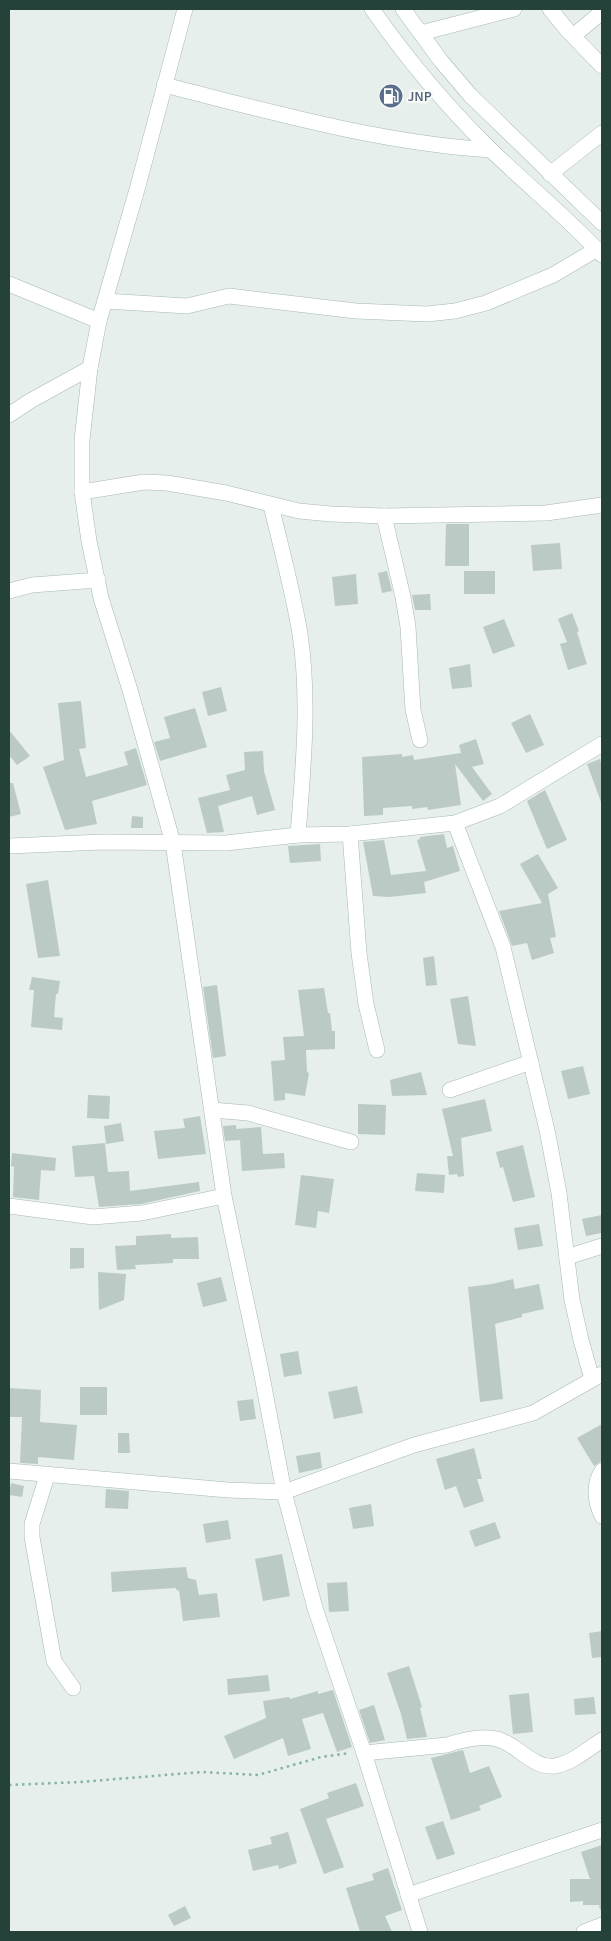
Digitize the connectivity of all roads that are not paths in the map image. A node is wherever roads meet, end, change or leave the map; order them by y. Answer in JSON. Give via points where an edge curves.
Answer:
{"nodes":[{"id":1,"x":185,"y":9,"type":"edge"},
{"id":2,"x":372,"y":9,"type":"edge"},
{"id":3,"x":403,"y":9,"type":"edge"},
{"id":4,"x":514,"y":9,"type":"edge"},
{"id":5,"x":550,"y":9,"type":"edge"},
{"id":6,"x":602,"y":12,"type":"edge"},
{"id":7,"x":421,"y":32,"type":"junction"},
{"id":8,"x":573,"y":36,"type":"junction"},
{"id":9,"x":602,"y":66,"type":"edge"},
{"id":10,"x":164,"y":85,"type":"junction"},
{"id":11,"x":602,"y":133,"type":"edge"},
{"id":12,"x":491,"y":150,"type":"junction"},
{"id":13,"x":550,"y":174,"type":"junction"},
{"id":14,"x":602,"y":223,"type":"edge"},
{"id":15,"x":599,"y":252,"type":"edge"},
{"id":16,"x":9,"y":284,"type":"edge"},
{"id":17,"x":105,"y":301,"type":"junction"},
{"id":18,"x":98,"y":321,"type":"junction"},
{"id":19,"x":90,"y":368,"type":"junction"},
{"id":20,"x":9,"y":415,"type":"edge"},
{"id":21,"x":82,"y":492,"type":"junction"},
{"id":22,"x":271,"y":505,"type":"junction"},
{"id":23,"x":602,"y":505,"type":"edge"},
{"id":24,"x":384,"y":516,"type":"junction"},
{"id":25,"x":98,"y":580,"type":"junction"},
{"id":26,"x":9,"y":591,"type":"edge"},
{"id":27,"x":420,"y":740,"type":"dead end"},
{"id":28,"x":602,"y":744,"type":"edge"},
{"id":29,"x":455,"y":823,"type":"junction"},
{"id":30,"x":350,"y":834,"type":"junction"},
{"id":31,"x":298,"y":835,"type":"junction"},
{"id":32,"x":173,"y":843,"type":"junction"},
{"id":33,"x":9,"y":846,"type":"edge"},
{"id":34,"x":377,"y":1050,"type":"dead end"},
{"id":35,"x":531,"y":1062,"type":"junction"},
{"id":36,"x":450,"y":1090,"type":"dead end"},
{"id":37,"x":212,"y":1110,"type":"junction"},
{"id":38,"x":351,"y":1142,"type":"dead end"},
{"id":39,"x":224,"y":1196,"type":"junction"},
{"id":40,"x":9,"y":1206,"type":"edge"},
{"id":41,"x":602,"y":1246,"type":"edge"},
{"id":42,"x":567,"y":1257,"type":"junction"},
{"id":43,"x":597,"y":1377,"type":"edge"},
{"id":44,"x":9,"y":1471,"type":"edge"},
{"id":45,"x":602,"y":1471,"type":"edge"},
{"id":46,"x":47,"y":1476,"type":"junction"},
{"id":47,"x":284,"y":1492,"type":"junction"},
{"id":48,"x":602,"y":1516,"type":"edge"},
{"id":49,"x":73,"y":1688,"type":"dead end"},
{"id":50,"x":602,"y":1740,"type":"edge"},
{"id":51,"x":364,"y":1753,"type":"junction"},
{"id":52,"x":602,"y":1830,"type":"edge"},
{"id":53,"x":408,"y":1895,"type":"junction"},
{"id":54,"x":602,"y":1924,"type":"edge"},
{"id":55,"x":420,"y":1932,"type":"edge"},
{"id":56,"x":584,"y":1932,"type":"edge"}],
"edges":[{"from":1,"to":10,"type":"street"},
{"from":2,"to":12,"type":"street","via":[[426,79]]},
{"from":3,"to":7,"type":"street"},
{"from":4,"to":7,"type":"street"},
{"from":5,"to":8,"type":"street"},
{"from":6,"to":8,"type":"street"},
{"from":7,"to":13,"type":"street","via":[[470,94]]},
{"from":8,"to":9,"type":"street"},
{"from":10,"to":12,"type":"street","via":[[347,130],[449,148]]},
{"from":10,"to":17,"type":"street"},
{"from":11,"to":13,"type":"street"},
{"from":12,"to":15,"type":"street"},
{"from":13,"to":14,"type":"street"},
{"from":15,"to":17,"type":"street","via":[[493,300],[454,311],[427,314],[356,311],[229,296],[187,306]]},
{"from":16,"to":18,"type":"street"},
{"from":17,"to":18,"type":"street"},
{"from":18,"to":19,"type":"street"},
{"from":19,"to":20,"type":"street"},
{"from":19,"to":21,"type":"street","via":[[82,440]]},
{"from":21,"to":22,"type":"street","via":[[144,482],[168,483]]},
{"from":21,"to":25,"type":"street"},
{"from":22,"to":24,"type":"street","via":[[331,514]]},
{"from":22,"to":31,"type":"street","via":[[300,634],[304,676],[305,716]]},
{"from":23,"to":24,"type":"street","via":[[546,513]]},
{"from":24,"to":27,"type":"street","via":[[408,626],[413,710]]},
{"from":25,"to":26,"type":"street","via":[[32,585]]},
{"from":25,"to":32,"type":"street"},
{"from":28,"to":29,"type":"street","via":[[500,806]]},
{"from":29,"to":30,"type":"street"},
{"from":29,"to":35,"type":"street","via":[[502,947]]},
{"from":30,"to":31,"type":"street"},
{"from":30,"to":34,"type":"street","via":[[359,953]]},
{"from":31,"to":32,"type":"street","via":[[226,844]]},
{"from":32,"to":33,"type":"street"},
{"from":32,"to":37,"type":"street"},
{"from":35,"to":36,"type":"street"},
{"from":35,"to":42,"type":"street","via":[[559,1193]]},
{"from":37,"to":38,"type":"street","via":[[248,1113]]},
{"from":37,"to":39,"type":"street"},
{"from":39,"to":40,"type":"street","via":[[142,1213],[93,1217]]},
{"from":39,"to":47,"type":"street"},
{"from":41,"to":42,"type":"street"},
{"from":42,"to":43,"type":"street","via":[[580,1340]]},
{"from":43,"to":47,"type":"street","via":[[533,1413],[414,1445]]},
{"from":44,"to":46,"type":"street"},
{"from":45,"to":48,"type":"street","via":[[596,1494]]},
{"from":46,"to":47,"type":"street"},
{"from":46,"to":49,"type":"street","via":[[32,1524],[32,1538],[54,1661]]},
{"from":47,"to":51,"type":"street","via":[[315,1608]]},
{"from":50,"to":51,"type":"street","via":[[567,1762],[554,1766],[544,1765],[498,1739],[485,1738]]},
{"from":51,"to":53,"type":"street"},
{"from":52,"to":53,"type":"street"},
{"from":53,"to":55,"type":"street"},
{"from":54,"to":56,"type":"street"}]}
